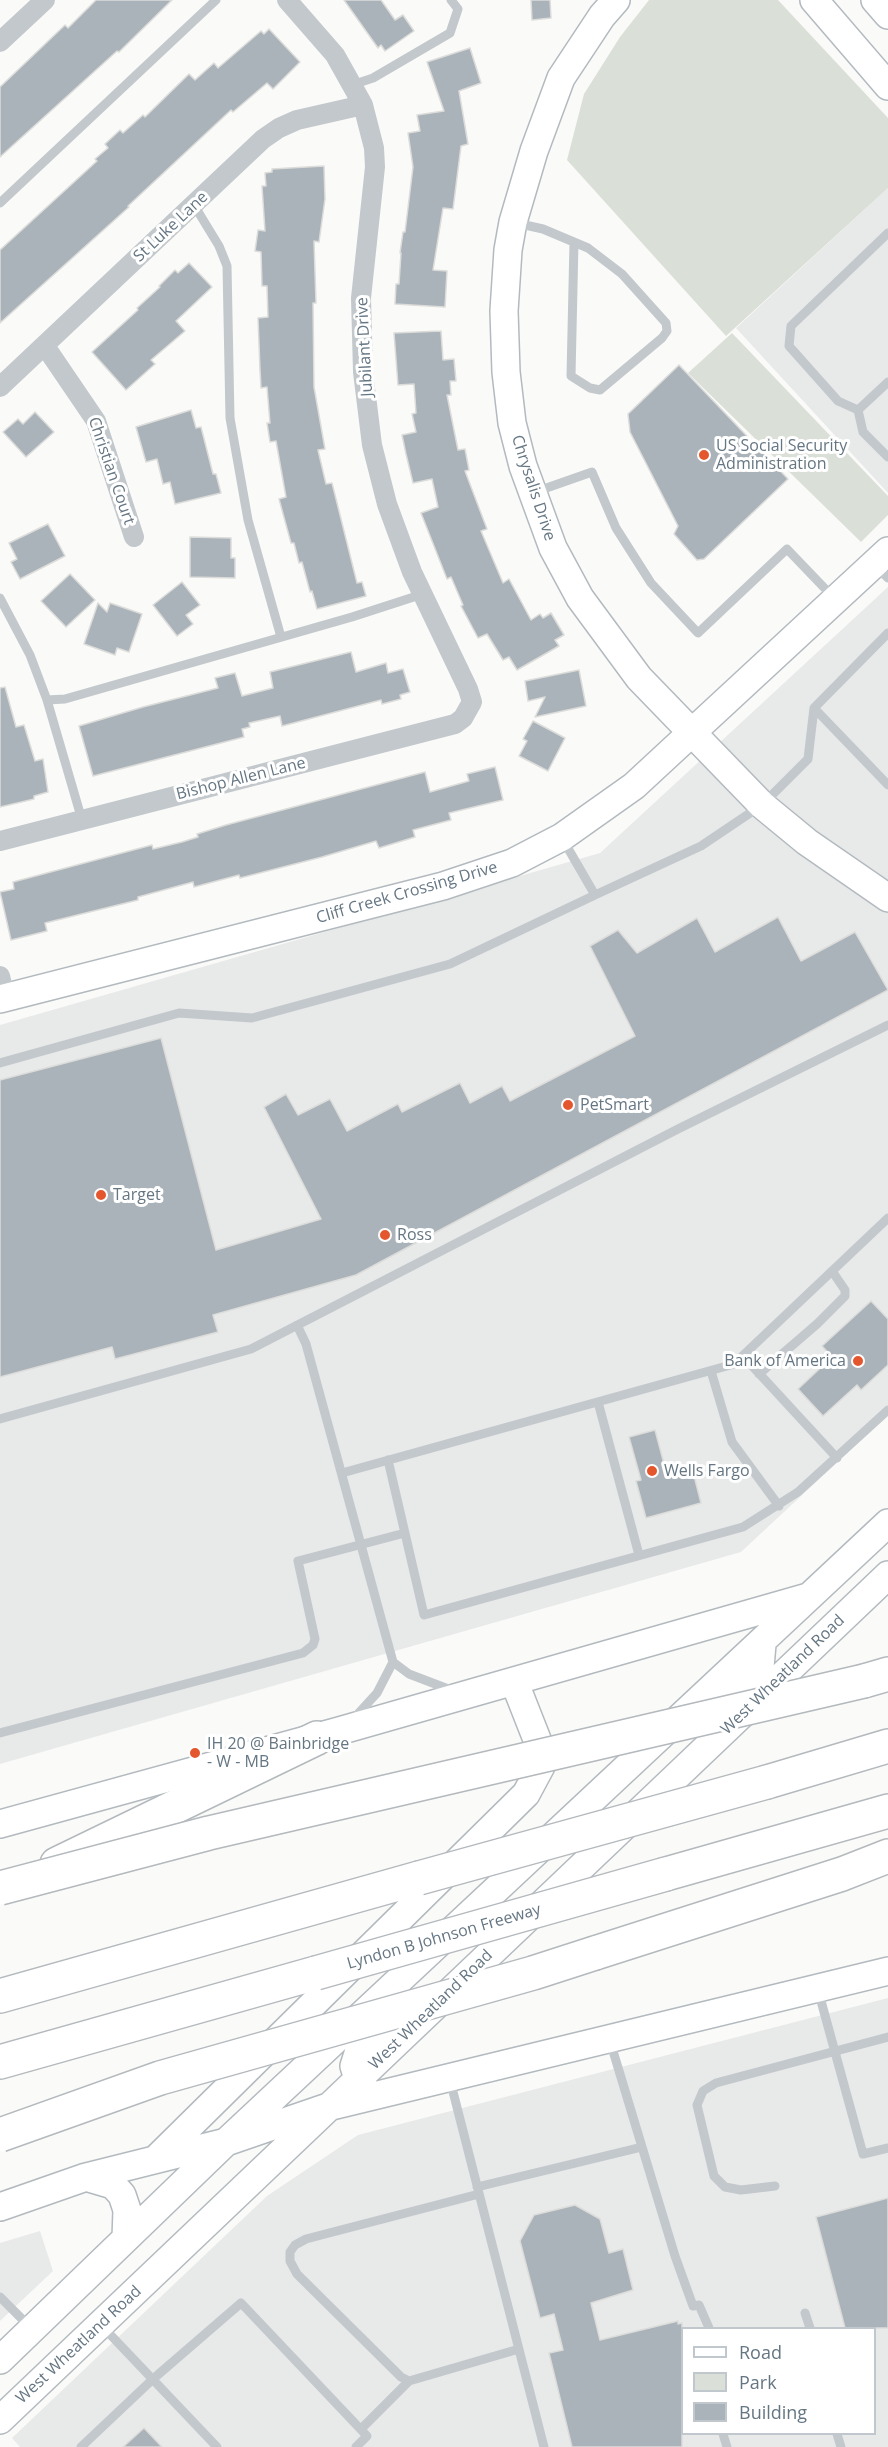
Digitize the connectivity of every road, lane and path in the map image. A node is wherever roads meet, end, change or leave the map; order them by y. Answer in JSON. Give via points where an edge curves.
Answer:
{"nodes":[{"id":1,"x":45,"y":0,"type":"edge"},
{"id":2,"x":216,"y":0,"type":"edge"},
{"id":3,"x":287,"y":0,"type":"edge"},
{"id":4,"x":451,"y":0,"type":"edge"},
{"id":5,"x":616,"y":0,"type":"edge"},
{"id":6,"x":814,"y":0,"type":"edge"},
{"id":7,"x":875,"y":0,"type":"edge"},
{"id":8,"x":888,"y":15,"type":"edge"},
{"id":9,"x":0,"y":42,"type":"edge"},
{"id":10,"x":352,"y":85,"type":"junction"},
{"id":11,"x":888,"y":86,"type":"edge"},
{"id":12,"x":363,"y":105,"type":"junction"},
{"id":13,"x":0,"y":203,"type":"edge"},
{"id":14,"x":194,"y":205,"type":"junction"},
{"id":15,"x":513,"y":222,"type":"junction"},
{"id":16,"x":888,"y":234,"type":"edge"},
{"id":17,"x":574,"y":242,"type":"junction"},
{"id":18,"x":45,"y":346,"type":"junction"},
{"id":19,"x":888,"y":382,"type":"edge"},
{"id":20,"x":0,"y":387,"type":"edge"},
{"id":21,"x":858,"y":410,"type":"junction"},
{"id":22,"x":888,"y":457,"type":"edge"},
{"id":23,"x":531,"y":493,"type":"junction"},
{"id":24,"x":134,"y":537,"type":"dead end"},
{"id":25,"x":883,"y":564,"type":"edge"},
{"id":26,"x":423,"y":594,"type":"junction"},
{"id":27,"x":0,"y":598,"type":"edge"},
{"id":28,"x":835,"y":600,"type":"junction"},
{"id":29,"x":888,"y":633,"type":"edge"},
{"id":30,"x":281,"y":637,"type":"junction"},
{"id":31,"x":47,"y":700,"type":"junction"},
{"id":32,"x":472,"y":702,"type":"joint"},
{"id":33,"x":814,"y":708,"type":"junction"},
{"id":34,"x":693,"y":734,"type":"junction"},
{"id":35,"x":888,"y":785,"type":"edge"},
{"id":36,"x":762,"y":805,"type":"junction"},
{"id":37,"x":82,"y":820,"type":"junction"},
{"id":38,"x":562,"y":837,"type":"junction"},
{"id":39,"x":0,"y":841,"type":"edge"},
{"id":40,"x":595,"y":895,"type":"junction"},
{"id":41,"x":888,"y":898,"type":"edge"},
{"id":42,"x":2,"y":991,"type":"edge"},
{"id":43,"x":888,"y":1025,"type":"edge"},
{"id":44,"x":0,"y":1063,"type":"edge"},
{"id":45,"x":888,"y":1218,"type":"edge"},
{"id":46,"x":832,"y":1271,"type":"junction"},
{"id":47,"x":297,"y":1325,"type":"junction"},
{"id":48,"x":743,"y":1356,"type":"junction"},
{"id":49,"x":711,"y":1371,"type":"junction"},
{"id":50,"x":759,"y":1374,"type":"junction"},
{"id":51,"x":598,"y":1402,"type":"junction"},
{"id":52,"x":888,"y":1410,"type":"edge"},
{"id":53,"x":0,"y":1419,"type":"edge"},
{"id":54,"x":837,"y":1458,"type":"junction"},
{"id":55,"x":388,"y":1460,"type":"junction"},
{"id":56,"x":342,"y":1473,"type":"junction"},
{"id":57,"x":779,"y":1506,"type":"junction"},
{"id":58,"x":888,"y":1523,"type":"edge"},
{"id":59,"x":405,"y":1533,"type":"junction"},
{"id":60,"x":361,"y":1544,"type":"junction"},
{"id":61,"x":639,"y":1555,"type":"junction"},
{"id":62,"x":888,"y":1575,"type":"edge"},
{"id":63,"x":810,"y":1596,"type":"junction"},
{"id":64,"x":749,"y":1613,"type":"junction"},
{"id":65,"x":762,"y":1641,"type":"junction"},
{"id":66,"x":393,"y":1662,"type":"junction"},
{"id":67,"x":876,"y":1677,"type":"edge"},
{"id":68,"x":514,"y":1681,"type":"junction"},
{"id":69,"x":475,"y":1692,"type":"junction"},
{"id":70,"x":0,"y":1733,"type":"edge"},
{"id":71,"x":328,"y":1734,"type":"junction"},
{"id":72,"x":888,"y":1746,"type":"edge"},
{"id":73,"x":702,"y":1752,"type":"junction"},
{"id":74,"x":888,"y":1811,"type":"edge"},
{"id":75,"x":0,"y":1824,"type":"edge"},
{"id":76,"x":888,"y":1856,"type":"edge"},
{"id":77,"x":0,"y":1888,"type":"edge"},
{"id":78,"x":888,"y":1971,"type":"edge"},
{"id":79,"x":394,"y":1987,"type":"junction"},
{"id":80,"x":817,"y":1988,"type":"junction"},
{"id":81,"x":0,"y":1996,"type":"edge"},
{"id":82,"x":888,"y":2037,"type":"edge"},
{"id":83,"x":610,"y":2039,"type":"junction"},
{"id":84,"x":834,"y":2051,"type":"junction"},
{"id":85,"x":0,"y":2062,"type":"edge"},
{"id":86,"x":450,"y":2078,"type":"junction"},
{"id":87,"x":365,"y":2088,"type":"junction"},
{"id":88,"x":328,"y":2108,"type":"junction"},
{"id":89,"x":0,"y":2135,"type":"edge"},
{"id":90,"x":226,"y":2142,"type":"junction"},
{"id":91,"x":642,"y":2147,"type":"junction"},
{"id":92,"x":888,"y":2148,"type":"edge"},
{"id":93,"x":153,"y":2162,"type":"junction"},
{"id":94,"x":86,"y":2177,"type":"junction"},
{"id":95,"x":775,"y":2186,"type":"dead end"},
{"id":96,"x":478,"y":2190,"type":"junction"},
{"id":97,"x":0,"y":2207,"type":"edge"},
{"id":98,"x":126,"y":2238,"type":"junction"},
{"id":99,"x":0,"y":2297,"type":"edge"},
{"id":100,"x":805,"y":2313,"type":"dead end"},
{"id":101,"x":101,"y":2325,"type":"junction"},
{"id":102,"x":709,"y":2327,"type":"edge"},
{"id":103,"x":810,"y":2327,"type":"edge"},
{"id":104,"x":32,"y":2330,"type":"junction"},
{"id":105,"x":519,"y":2349,"type":"junction"},
{"id":106,"x":0,"y":2360,"type":"edge"},
{"id":107,"x":153,"y":2379,"type":"junction"},
{"id":108,"x":409,"y":2381,"type":"junction"},
{"id":109,"x":0,"y":2420,"type":"edge"},
{"id":110,"x":361,"y":2429,"type":"junction"},
{"id":111,"x":81,"y":2447,"type":"edge"},
{"id":112,"x":217,"y":2447,"type":"edge"},
{"id":113,"x":356,"y":2447,"type":"edge"},
{"id":114,"x":544,"y":2447,"type":"edge"}],
"edges":[{"from":1,"to":9,"type":"street"},
{"from":2,"to":13,"type":"lane"},
{"from":3,"to":10,"type":"street","name":"Jubilant Drive","via":[[335,55]]},
{"from":4,"to":10,"type":"lane","via":[[458,9],[450,33],[373,78]]},
{"from":5,"to":15,"type":"main road","name":"Chrysalis Drive","via":[[561,78]]},
{"from":6,"to":11,"type":"main road"},
{"from":7,"to":8,"type":"main road"},
{"from":10,"to":12,"type":"street","name":"Jubilant Drive"},
{"from":12,"to":14,"type":"street","name":"St Luke Lane","via":[[279,128]]},
{"from":12,"to":26,"type":"street","name":"Jubilant Drive","via":[[375,167],[361,298],[363,372],[372,445],[387,504]]},
{"from":14,"to":18,"type":"street","name":"St Luke Lane"},
{"from":14,"to":30,"type":"lane","via":[[219,246],[226,266],[230,418],[248,520]]},
{"from":15,"to":17,"type":"lane"},
{"from":15,"to":23,"type":"main road","name":"Chrysalis Drive","via":[[504,311],[506,372],[512,423]]},
{"from":16,"to":21,"type":"lane","via":[[791,326],[789,346],[838,400]]},
{"from":17,"to":17,"type":"lane","via":[[622,274],[666,323],[667,331],[662,338],[600,390],[572,376]]},
{"from":18,"to":20,"type":"street","name":"St Luke Lane"},
{"from":18,"to":24,"type":"street","name":"Christian Court","via":[[96,421]]},
{"from":19,"to":21,"type":"lane"},
{"from":21,"to":22,"type":"lane","via":[[863,432]]},
{"from":23,"to":28,"type":"lane","via":[[592,472],[616,528],[651,583],[698,633],[787,549]]},
{"from":23,"to":34,"type":"main road","name":"Chrysalis Drive","via":[[579,598],[639,678]]},
{"from":25,"to":28,"type":"main road","name":"Cliff Creek Crossing Drive"},
{"from":26,"to":30,"type":"lane"},
{"from":26,"to":32,"type":"street","name":"Jubilant Drive"},
{"from":27,"to":31,"type":"lane","via":[[30,655]]},
{"from":28,"to":34,"type":"main road","name":"Cliff Creek Crossing Drive"},
{"from":29,"to":33,"type":"lane"},
{"from":30,"to":31,"type":"lane","via":[[65,699]]},
{"from":31,"to":37,"type":"lane"},
{"from":32,"to":37,"type":"street","name":"Bishop Allen Lane","via":[[455,724]]},
{"from":33,"to":35,"type":"lane"},
{"from":33,"to":36,"type":"lane","via":[[808,759]]},
{"from":34,"to":36,"type":"main road","name":"Chrysalis Drive"},
{"from":34,"to":38,"type":"main road","name":"Cliff Creek Crossing Drive","via":[[634,786]]},
{"from":36,"to":40,"type":"lane","via":[[701,846]]},
{"from":36,"to":41,"type":"main road","name":"Chrysalis Drive","via":[[807,842]]},
{"from":37,"to":39,"type":"street","name":"Bishop Allen Lane"},
{"from":38,"to":40,"type":"lane"},
{"from":38,"to":42,"type":"main road","name":"Cliff Creek Crossing Drive","via":[[512,863],[443,886]]},
{"from":40,"to":44,"type":"lane","via":[[450,964],[252,1018],[179,1013]]},
{"from":43,"to":47,"type":"lane"},
{"from":45,"to":46,"type":"lane"},
{"from":46,"to":48,"type":"lane"},
{"from":46,"to":50,"type":"lane","via":[[845,1296]]},
{"from":47,"to":53,"type":"lane","via":[[251,1349]]},
{"from":47,"to":56,"type":"lane","via":[[306,1344]]},
{"from":48,"to":49,"type":"lane","via":[[734,1364]]},
{"from":48,"to":50,"type":"lane"},
{"from":49,"to":51,"type":"lane"},
{"from":49,"to":57,"type":"lane","via":[[732,1442]]},
{"from":50,"to":54,"type":"lane"},
{"from":51,"to":55,"type":"lane"},
{"from":51,"to":61,"type":"lane"},
{"from":52,"to":54,"type":"lane"},
{"from":54,"to":57,"type":"lane"},
{"from":55,"to":56,"type":"lane"},
{"from":55,"to":59,"type":"lane"},
{"from":56,"to":60,"type":"lane"},
{"from":57,"to":61,"type":"lane","via":[[734,1531]]},
{"from":58,"to":63,"type":"main road"},
{"from":59,"to":60,"type":"lane"},
{"from":59,"to":61,"type":"lane","via":[[424,1615]]},
{"from":60,"to":66,"type":"lane"},
{"from":60,"to":70,"type":"lane","via":[[298,1561],[315,1639],[313,1646],[303,1653]]},
{"from":62,"to":63,"type":"main road"},
{"from":62,"to":73,"type":"main road","name":"West Wheatland Road"},
{"from":63,"to":64,"type":"main road"},
{"from":63,"to":65,"type":"main road"},
{"from":64,"to":65,"type":"main road"},
{"from":64,"to":68,"type":"main road"},
{"from":65,"to":73,"type":"main road","via":[[760,1667],[718,1720]]},
{"from":65,"to":79,"type":"main road"},
{"from":66,"to":69,"type":"lane","via":[[427,1683],[447,1690]]},
{"from":66,"to":71,"type":"lane","via":[[386,1681],[365,1709]]},
{"from":67,"to":77,"type":"highway","bridge":true,"via":[[208,1833]]},
{"from":68,"to":69,"type":"main road"},
{"from":68,"to":93,"type":"main road","via":[[538,1742],[541,1766],[526,1794]]},
{"from":69,"to":71,"type":"main road"},
{"from":71,"to":75,"type":"main road"},
{"from":71,"to":77,"type":"highway"},
{"from":72,"to":81,"type":"highway","bridge":true},
{"from":73,"to":87,"type":"main road","name":"West Wheatland Road"},
{"from":74,"to":85,"type":"highway","name":"Lyndon B Johnson Freeway","bridge":true},
{"from":76,"to":89,"type":"highway","bridge":true,"via":[[533,1973],[160,2079]]},
{"from":78,"to":80,"type":"main road"},
{"from":79,"to":87,"type":"main road","via":[[390,2010],[361,2044],[354,2066]]},
{"from":79,"to":90,"type":"main road"},
{"from":80,"to":83,"type":"main road"},
{"from":80,"to":84,"type":"lane"},
{"from":82,"to":84,"type":"lane"},
{"from":83,"to":86,"type":"main road"},
{"from":83,"to":91,"type":"lane"},
{"from":84,"to":92,"type":"lane","via":[[863,2154]]},
{"from":84,"to":95,"type":"lane","via":[[716,2083],[703,2091],[697,2105],[714,2176],[725,2187],[741,2190]]},
{"from":86,"to":87,"type":"main road"},
{"from":86,"to":96,"type":"lane"},
{"from":87,"to":88,"type":"main road","name":"West Wheatland Road"},
{"from":88,"to":90,"type":"main road"},
{"from":88,"to":101,"type":"main road","name":"West Wheatland Road"},
{"from":90,"to":93,"type":"main road"},
{"from":90,"to":98,"type":"main road"},
{"from":91,"to":96,"type":"lane"},
{"from":91,"to":102,"type":"lane","via":[[693,2306],[699,2305]]},
{"from":93,"to":94,"type":"main road"},
{"from":94,"to":97,"type":"main road"},
{"from":94,"to":98,"type":"main road","via":[[112,2185],[122,2195],[127,2210]]},
{"from":96,"to":105,"type":"lane"},
{"from":96,"to":108,"type":"lane","via":[[306,2239],[290,2252],[297,2274]]},
{"from":98,"to":104,"type":"main road"},
{"from":99,"to":104,"type":"lane"},
{"from":100,"to":103,"type":"lane"},
{"from":101,"to":107,"type":"lane"},
{"from":101,"to":109,"type":"main road","name":"West Wheatland Road"},
{"from":104,"to":106,"type":"main road"},
{"from":105,"to":108,"type":"lane"},
{"from":105,"to":114,"type":"lane"},
{"from":107,"to":110,"type":"lane","via":[[241,2303]]},
{"from":107,"to":111,"type":"lane"},
{"from":107,"to":112,"type":"lane"},
{"from":108,"to":110,"type":"lane"},
{"from":110,"to":113,"type":"lane","via":[[367,2436]]}]}
